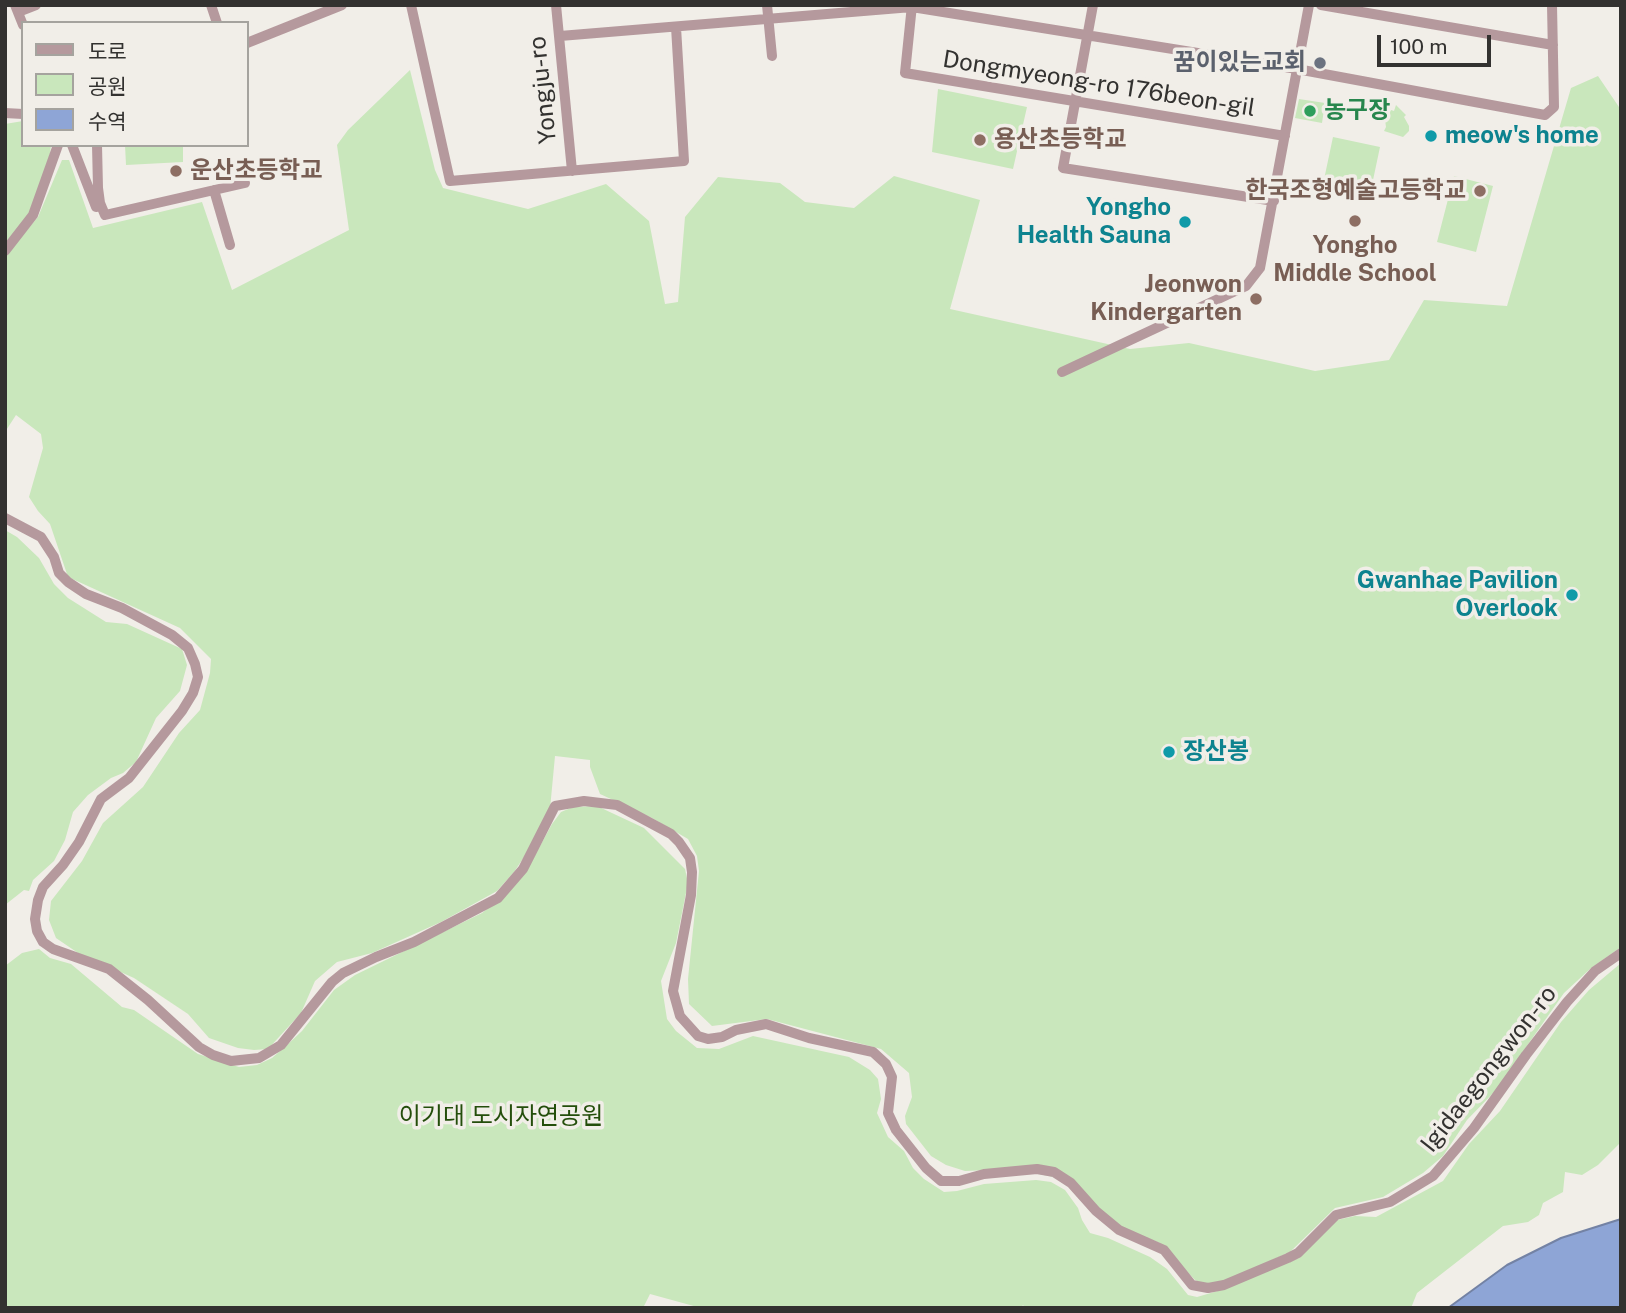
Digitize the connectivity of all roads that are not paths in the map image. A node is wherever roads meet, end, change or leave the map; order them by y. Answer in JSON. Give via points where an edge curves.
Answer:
{"nodes":[{"id":1,"x":36,"y":5,"type":"edge"},
{"id":2,"x":342,"y":5,"type":"edge"},
{"id":3,"x":411,"y":5,"type":"edge"},
{"id":4,"x":556,"y":5,"type":"edge"},
{"id":5,"x":767,"y":5,"type":"edge"},
{"id":6,"x":1093,"y":5,"type":"edge"},
{"id":7,"x":1309,"y":5,"type":"edge"},
{"id":8,"x":1321,"y":5,"type":"edge"},
{"id":9,"x":1552,"y":5,"type":"edge"},
{"id":10,"x":912,"y":6,"type":"edge"},
{"id":11,"x":17,"y":9,"type":"edge"},
{"id":12,"x":768,"y":19,"type":"junction"},
{"id":13,"x":676,"y":27,"type":"junction"},
{"id":14,"x":1087,"y":35,"type":"junction"},
{"id":15,"x":559,"y":36,"type":"junction"},
{"id":16,"x":248,"y":43,"type":"edge"},
{"id":17,"x":1553,"y":45,"type":"junction"},
{"id":18,"x":772,"y":56,"type":"dead end"},
{"id":19,"x":1297,"y":69,"type":"junction"},
{"id":20,"x":1075,"y":101,"type":"junction"},
{"id":21,"x":1285,"y":136,"type":"junction"},
{"id":22,"x":57,"y":147,"type":"edge"},
{"id":23,"x":73,"y":147,"type":"edge"},
{"id":24,"x":97,"y":147,"type":"edge"},
{"id":25,"x":572,"y":170,"type":"junction"},
{"id":26,"x":245,"y":183,"type":"dead end"},
{"id":27,"x":214,"y":190,"type":"junction"},
{"id":28,"x":1274,"y":201,"type":"junction"},
{"id":29,"x":105,"y":215,"type":"junction"},
{"id":30,"x":230,"y":245,"type":"dead end"},
{"id":31,"x":5,"y":251,"type":"edge"},
{"id":32,"x":1062,"y":372,"type":"dead end"},
{"id":33,"x":5,"y":518,"type":"edge"},
{"id":34,"x":1621,"y":953,"type":"edge"}],
"edges":[{"from":1,"to":11,"type":"street"},
{"from":2,"to":16,"type":"street"},
{"from":3,"to":25,"type":"street","via":[[450,181]]},
{"from":4,"to":15,"type":"street","name":"Yongju-ro"},
{"from":5,"to":12,"type":"street"},
{"from":6,"to":14,"type":"street"},
{"from":7,"to":19,"type":"street"},
{"from":8,"to":17,"type":"street"},
{"from":9,"to":17,"type":"street"},
{"from":10,"to":12,"type":"street"},
{"from":10,"to":14,"type":"street"},
{"from":10,"to":20,"type":"street","name":"Dongmyeong-ro 176beon-gil","via":[[905,73]]},
{"from":12,"to":13,"type":"street"},
{"from":12,"to":18,"type":"street"},
{"from":13,"to":15,"type":"street"},
{"from":13,"to":25,"type":"street","via":[[684,161]]},
{"from":14,"to":19,"type":"street"},
{"from":14,"to":20,"type":"street"},
{"from":15,"to":25,"type":"street","name":"Yongju-ro"},
{"from":17,"to":19,"type":"street","via":[[1554,107],[1545,115]]},
{"from":19,"to":21,"type":"street"},
{"from":20,"to":21,"type":"street","name":"Dongmyeong-ro 176beon-gil"},
{"from":20,"to":28,"type":"street","via":[[1063,168]]},
{"from":21,"to":28,"type":"street"},
{"from":22,"to":31,"type":"street","via":[[33,215]]},
{"from":23,"to":29,"type":"street","via":[[98,212]]},
{"from":24,"to":29,"type":"street","via":[[98,188]]},
{"from":26,"to":27,"type":"street"},
{"from":27,"to":29,"type":"street"},
{"from":27,"to":30,"type":"street"},
{"from":28,"to":32,"type":"street","via":[[1260,268],[1246,286]]},
{"from":33,"to":34,"type":"street","name":"Igidaegongwon-ro","via":[[41,537],[68,582],[172,635],[188,648],[198,677],[182,711],[129,778],[101,799],[79,842],[43,887],[34,919],[37,931],[53,949],[109,969],[199,1046],[232,1061],[259,1058],[281,1045],[344,973],[498,898],[523,869],[555,806],[584,801],[617,805],[671,834],[690,858],[691,895],[673,991],[688,1028],[708,1039],[766,1024],[873,1052],[892,1077],[888,1113],[896,1130],[941,1181],[1037,1169],[1054,1172],[1071,1182],[1119,1230],[1164,1250],[1192,1285],[1208,1289],[1298,1253],[1336,1215],[1390,1202],[1433,1176],[1567,1002],[1595,971]]}]}
